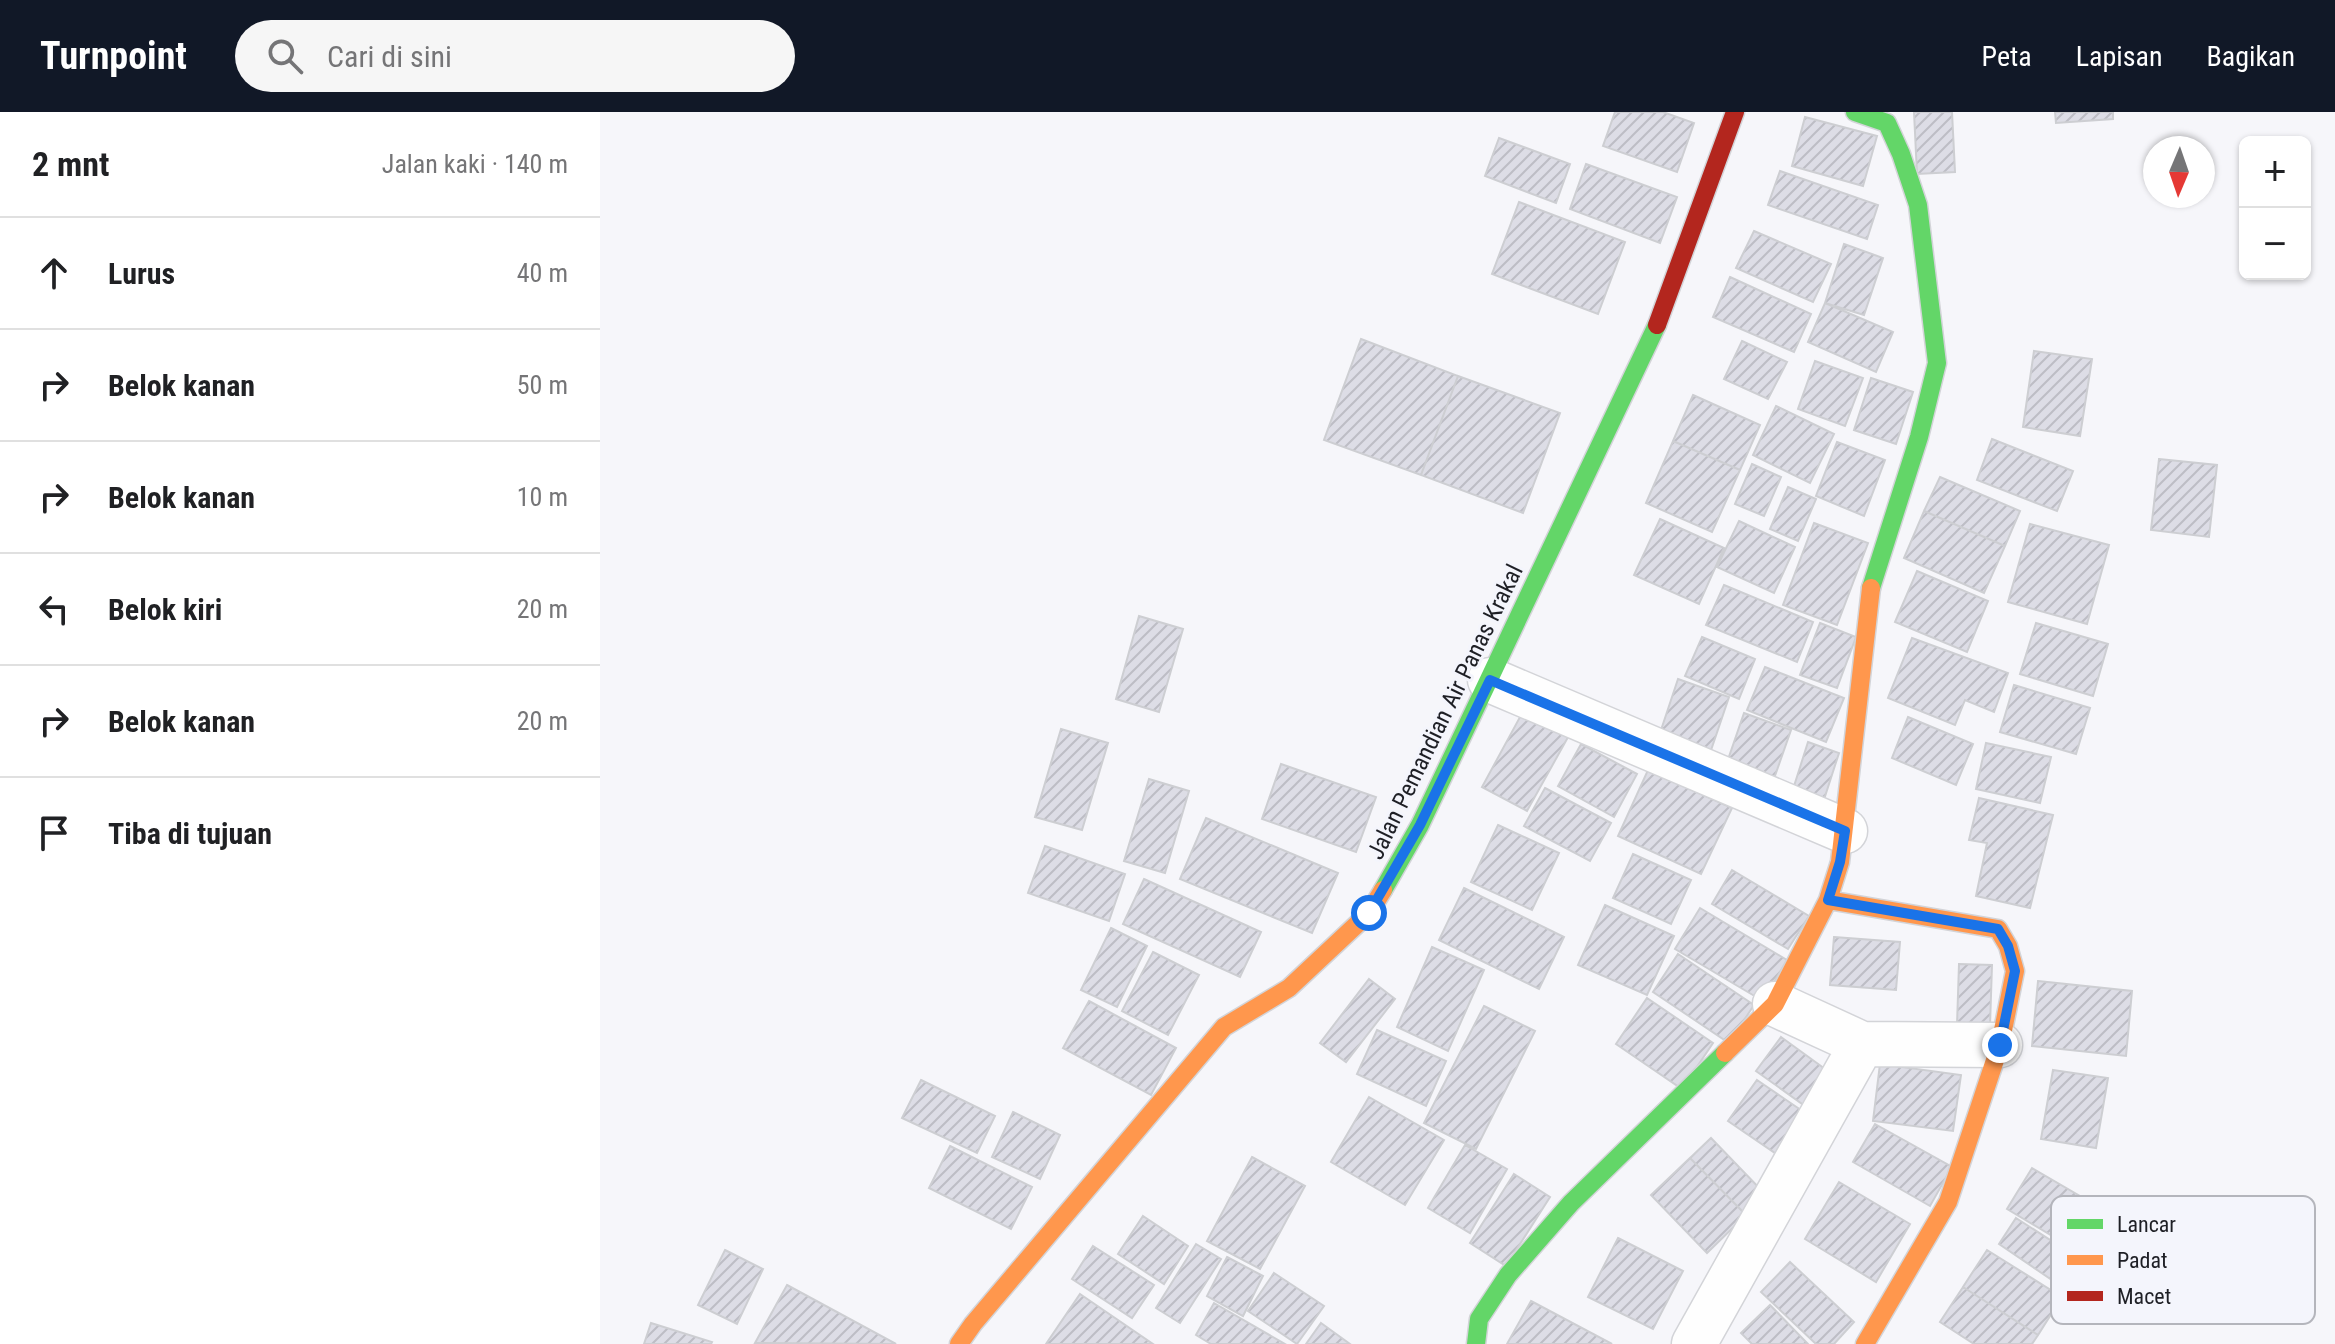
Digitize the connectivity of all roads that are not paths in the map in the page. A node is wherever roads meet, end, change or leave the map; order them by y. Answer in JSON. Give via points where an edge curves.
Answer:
{"nodes":[{"id":1,"x":1735,"y":112,"type":"edge"},
{"id":2,"x":1855,"y":112,"type":"edge"},
{"id":3,"x":1490,"y":680,"type":"junction"},
{"id":4,"x":1845,"y":831,"type":"junction"},
{"id":5,"x":1828,"y":900,"type":"junction"},
{"id":6,"x":1775,"y":1004,"type":"junction"},
{"id":7,"x":1862,"y":1044,"type":"junction"},
{"id":8,"x":2000,"y":1045,"type":"junction"},
{"id":9,"x":959,"y":1344,"type":"edge"},
{"id":10,"x":1476,"y":1344,"type":"edge"},
{"id":11,"x":1694,"y":1344,"type":"edge"},
{"id":12,"x":1865,"y":1344,"type":"edge"}],
"edges":[{"from":1,"to":3,"type":"street","name":"Jalan Pemandian Air Panas Krakal","via":[[1665,308]]},
{"from":2,"to":4,"type":"street","via":[[1887,123],[1918,205],[1937,363],[1871,589]]},
{"from":3,"to":4,"type":"street"},
{"from":3,"to":9,"type":"street","name":"Jalan Pemandian Air Panas Krakal","via":[[1420,825],[1369,913],[1289,988],[1224,1027]]},
{"from":4,"to":5,"type":"street"},
{"from":5,"to":6,"type":"street"},
{"from":5,"to":8,"type":"street","via":[[1998,929],[2015,971]]},
{"from":6,"to":7,"type":"street"},
{"from":6,"to":10,"type":"street","via":[[1508,1275],[1479,1319]]},
{"from":7,"to":8,"type":"street"},
{"from":7,"to":11,"type":"street"},
{"from":8,"to":12,"type":"street","via":[[1948,1202]]}]}
